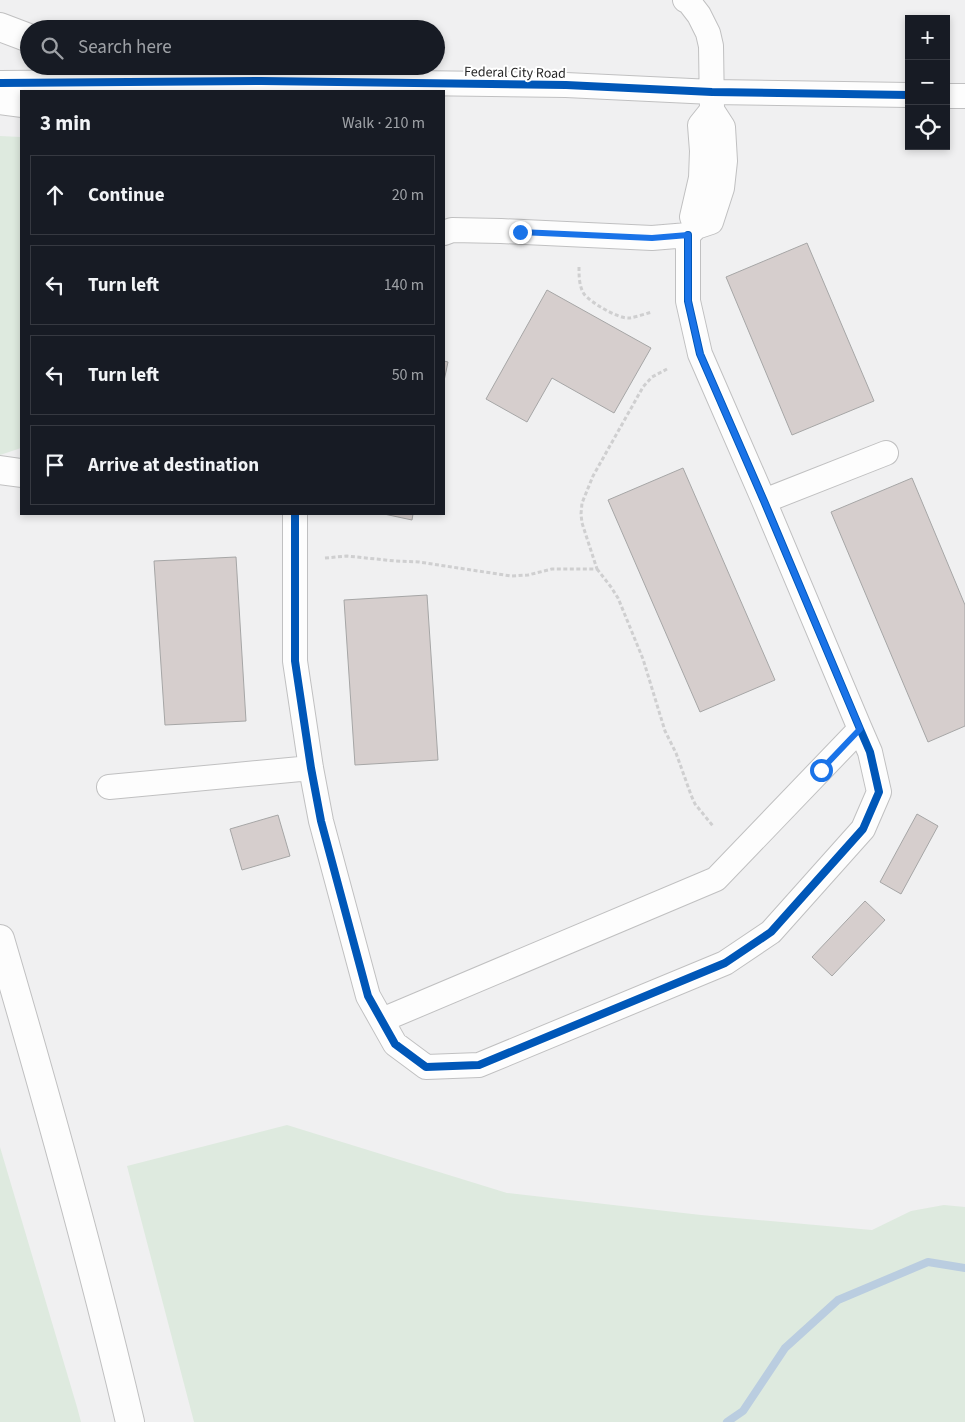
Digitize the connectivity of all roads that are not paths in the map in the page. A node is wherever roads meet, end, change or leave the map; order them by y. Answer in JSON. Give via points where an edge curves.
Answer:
{"nodes":[{"id":1,"x":685,"y":0,"type":"edge"},
{"id":2,"x":0,"y":27,"type":"edge"},
{"id":3,"x":20,"y":35,"type":"edge"},
{"id":4,"x":224,"y":75,"type":"edge"},
{"id":5,"x":261,"y":81,"type":"junction"},
{"id":6,"x":0,"y":84,"type":"edge"},
{"id":7,"x":905,"y":95,"type":"edge"},
{"id":8,"x":950,"y":96,"type":"edge"},
{"id":9,"x":965,"y":96,"type":"edge"},
{"id":10,"x":0,"y":100,"type":"edge"},
{"id":11,"x":712,"y":101,"type":"junction"},
{"id":12,"x":20,"y":103,"type":"edge"},
{"id":13,"x":692,"y":231,"type":"junction"},
{"id":14,"x":445,"y":233,"type":"edge"},
{"id":15,"x":886,"y":453,"type":"dead end"},
{"id":16,"x":0,"y":470,"type":"edge"},
{"id":17,"x":20,"y":473,"type":"edge"},
{"id":18,"x":764,"y":501,"type":"junction"},
{"id":19,"x":295,"y":515,"type":"edge"},
{"id":20,"x":860,"y":729,"type":"junction"},
{"id":21,"x":310,"y":768,"type":"junction"},
{"id":22,"x":109,"y":787,"type":"dead end"},
{"id":23,"x":0,"y":939,"type":"edge"},
{"id":24,"x":382,"y":1020,"type":"junction"},
{"id":25,"x":130,"y":1422,"type":"edge"}],
"edges":[{"from":1,"to":11,"type":"street","via":[[699,15],[708,32]]},
{"from":2,"to":3,"type":"highway"},
{"from":4,"to":5,"type":"highway"},
{"from":5,"to":6,"type":"street","name":"Federal City Road"},
{"from":5,"to":11,"type":"street","name":"Federal City Road","via":[[566,85]]},
{"from":7,"to":11,"type":"street","name":"Federal City Road"},
{"from":8,"to":9,"type":"street"},
{"from":10,"to":12,"type":"highway"},
{"from":11,"to":13,"type":"street","via":[[700,125],[701,178]]},
{"from":13,"to":14,"type":"street","via":[[652,238],[482,230]]},
{"from":13,"to":18,"type":"street","via":[[688,301],[700,354]]},
{"from":15,"to":18,"type":"street"},
{"from":16,"to":17,"type":"highway"},
{"from":18,"to":20,"type":"street"},
{"from":19,"to":21,"type":"street","via":[[295,661]]},
{"from":20,"to":24,"type":"street","via":[[716,880]]},
{"from":20,"to":24,"type":"street","via":[[870,752],[879,792],[862,829],[771,932],[725,963],[479,1065],[426,1067],[395,1044]]},
{"from":21,"to":22,"type":"street"},
{"from":21,"to":24,"type":"street","via":[[368,996]]},
{"from":23,"to":25,"type":"highway","via":[[75,1200]]}]}
